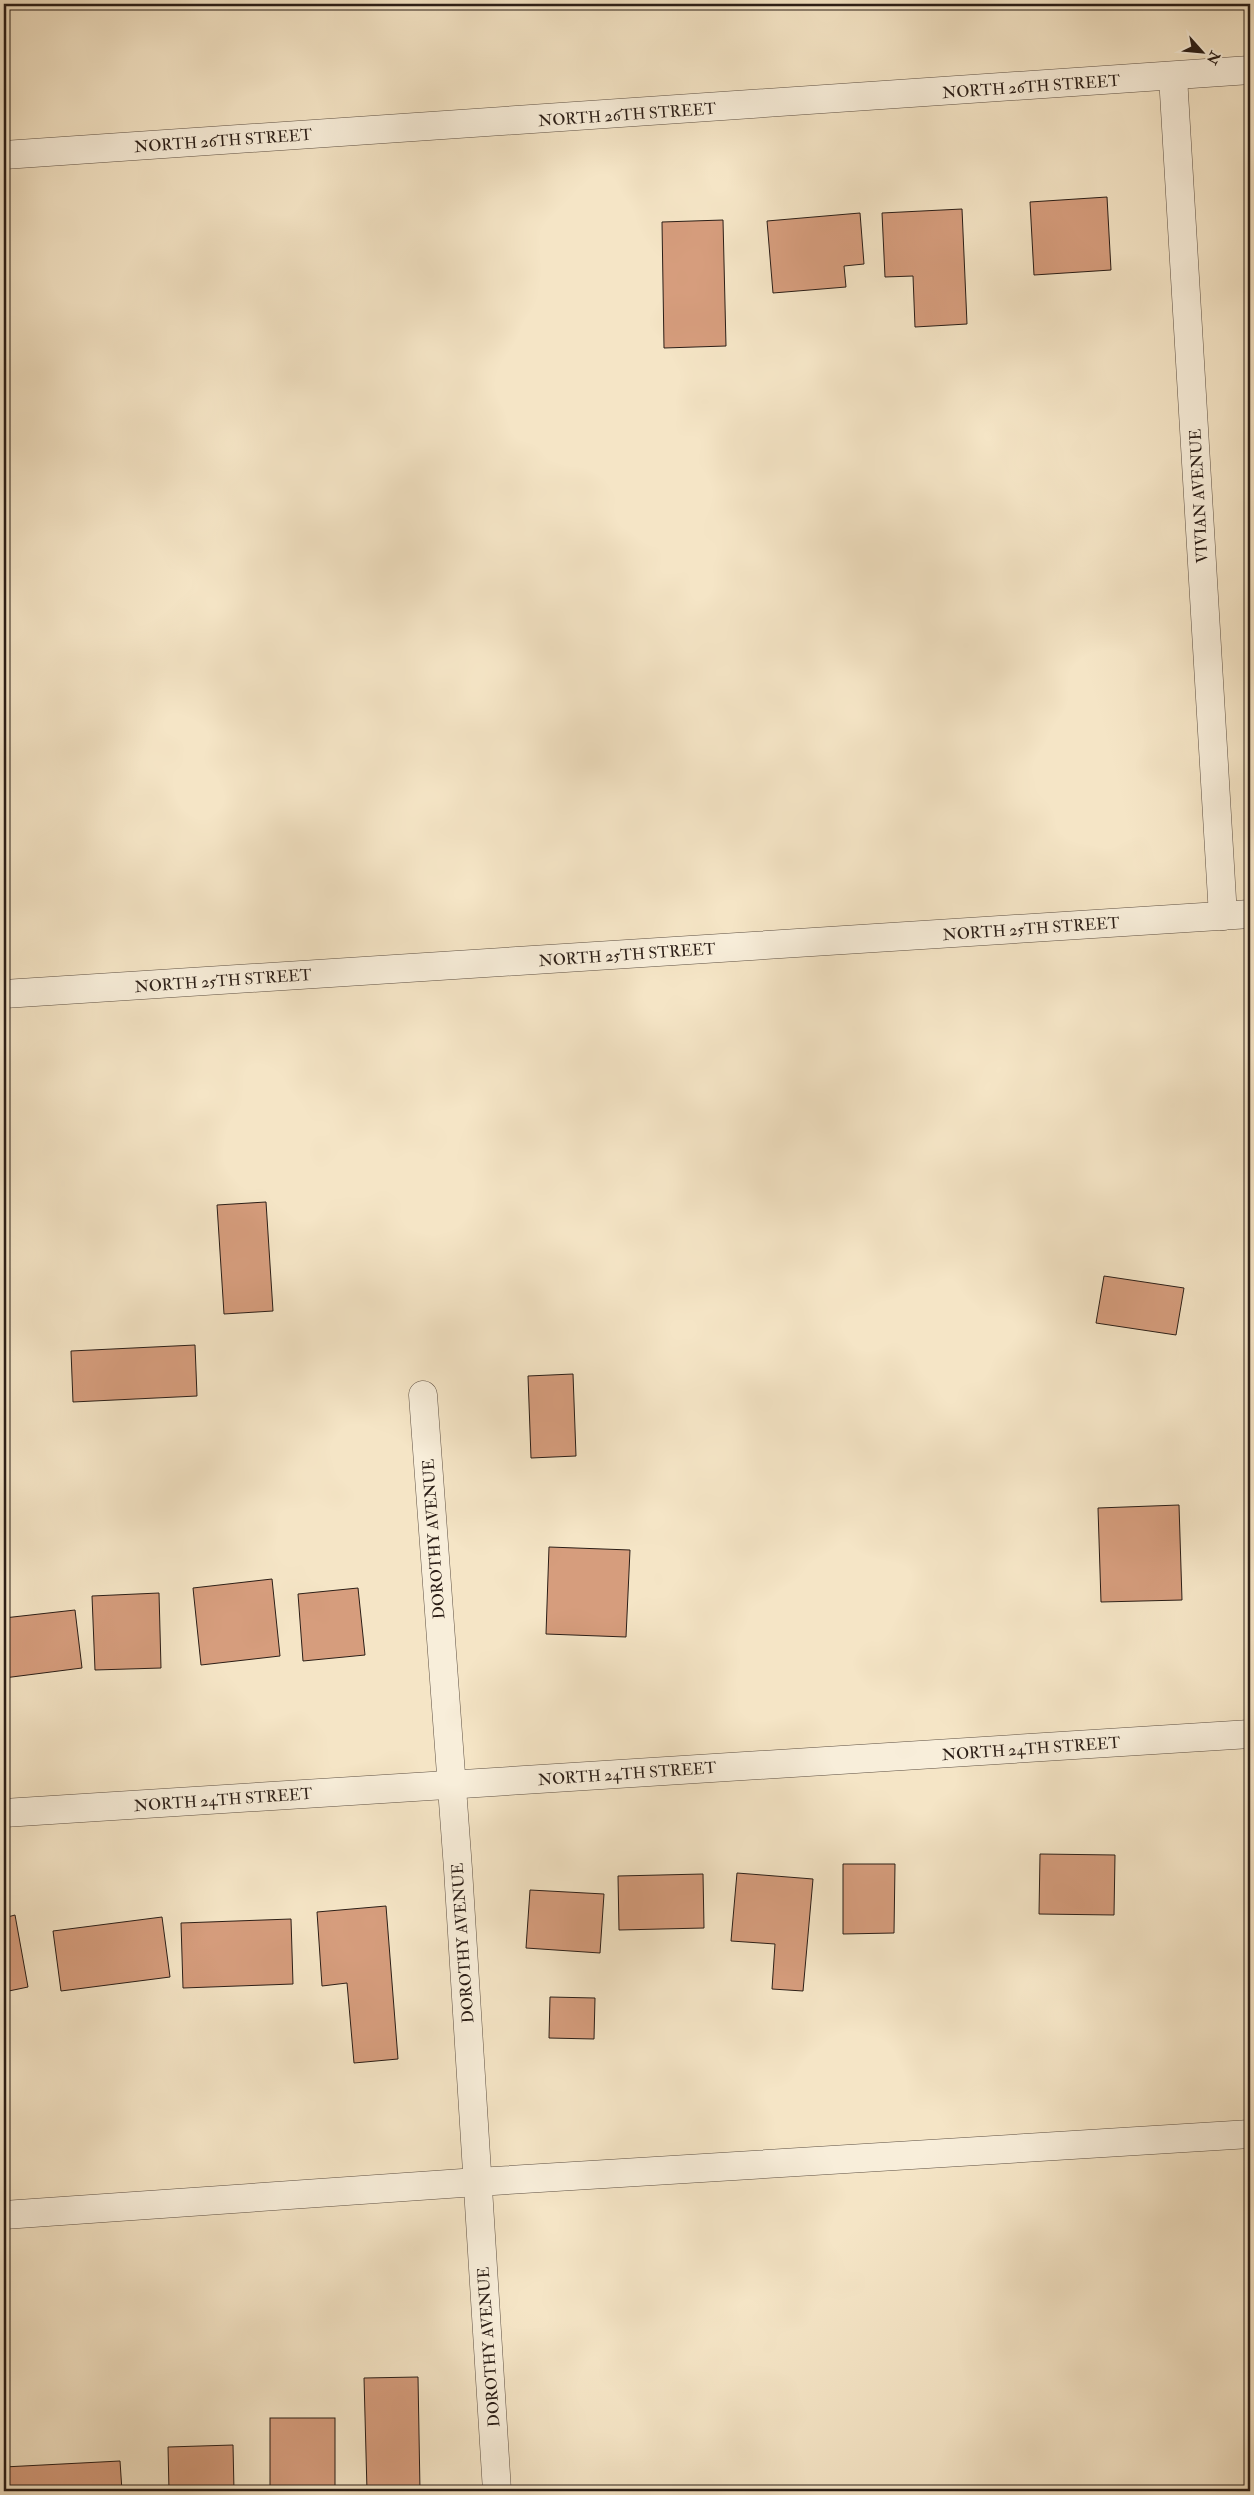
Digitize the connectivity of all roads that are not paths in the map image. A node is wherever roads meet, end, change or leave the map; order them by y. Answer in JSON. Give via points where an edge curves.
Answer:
{"nodes":[{"id":1,"x":1250,"y":70,"type":"edge"},
{"id":2,"x":1172,"y":76,"type":"junction"},
{"id":3,"x":4,"y":155,"type":"edge"},
{"id":4,"x":1250,"y":914,"type":"edge"},
{"id":5,"x":1223,"y":916,"type":"junction"},
{"id":6,"x":4,"y":994,"type":"edge"},
{"id":7,"x":423,"y":1395,"type":"dead end"},
{"id":8,"x":1250,"y":1734,"type":"edge"},
{"id":9,"x":450,"y":1784,"type":"junction"},
{"id":10,"x":4,"y":1813,"type":"edge"},
{"id":11,"x":1250,"y":2134,"type":"edge"},
{"id":12,"x":478,"y":2182,"type":"junction"},
{"id":13,"x":4,"y":2216,"type":"edge"},
{"id":14,"x":497,"y":2491,"type":"edge"}],
"edges":[{"from":1,"to":2,"type":"street","name":"NORTH 26TH STREET"},
{"from":2,"to":3,"type":"street","name":"NORTH 26TH STREET"},
{"from":2,"to":5,"type":"street","name":"VIVIAN AVENUE"},
{"from":4,"to":5,"type":"street","name":"NORTH 25TH STREET"},
{"from":5,"to":6,"type":"street","name":"NORTH 25TH STREET"},
{"from":7,"to":9,"type":"street","name":"DOROTHY AVENUE"},
{"from":8,"to":9,"type":"street","name":"NORTH 24TH STREET"},
{"from":9,"to":10,"type":"street","name":"NORTH 24TH STREET"},
{"from":9,"to":12,"type":"street","name":"DOROTHY AVENUE"},
{"from":11,"to":12,"type":"street"},
{"from":12,"to":13,"type":"street"},
{"from":12,"to":14,"type":"street","name":"DOROTHY AVENUE"}]}
